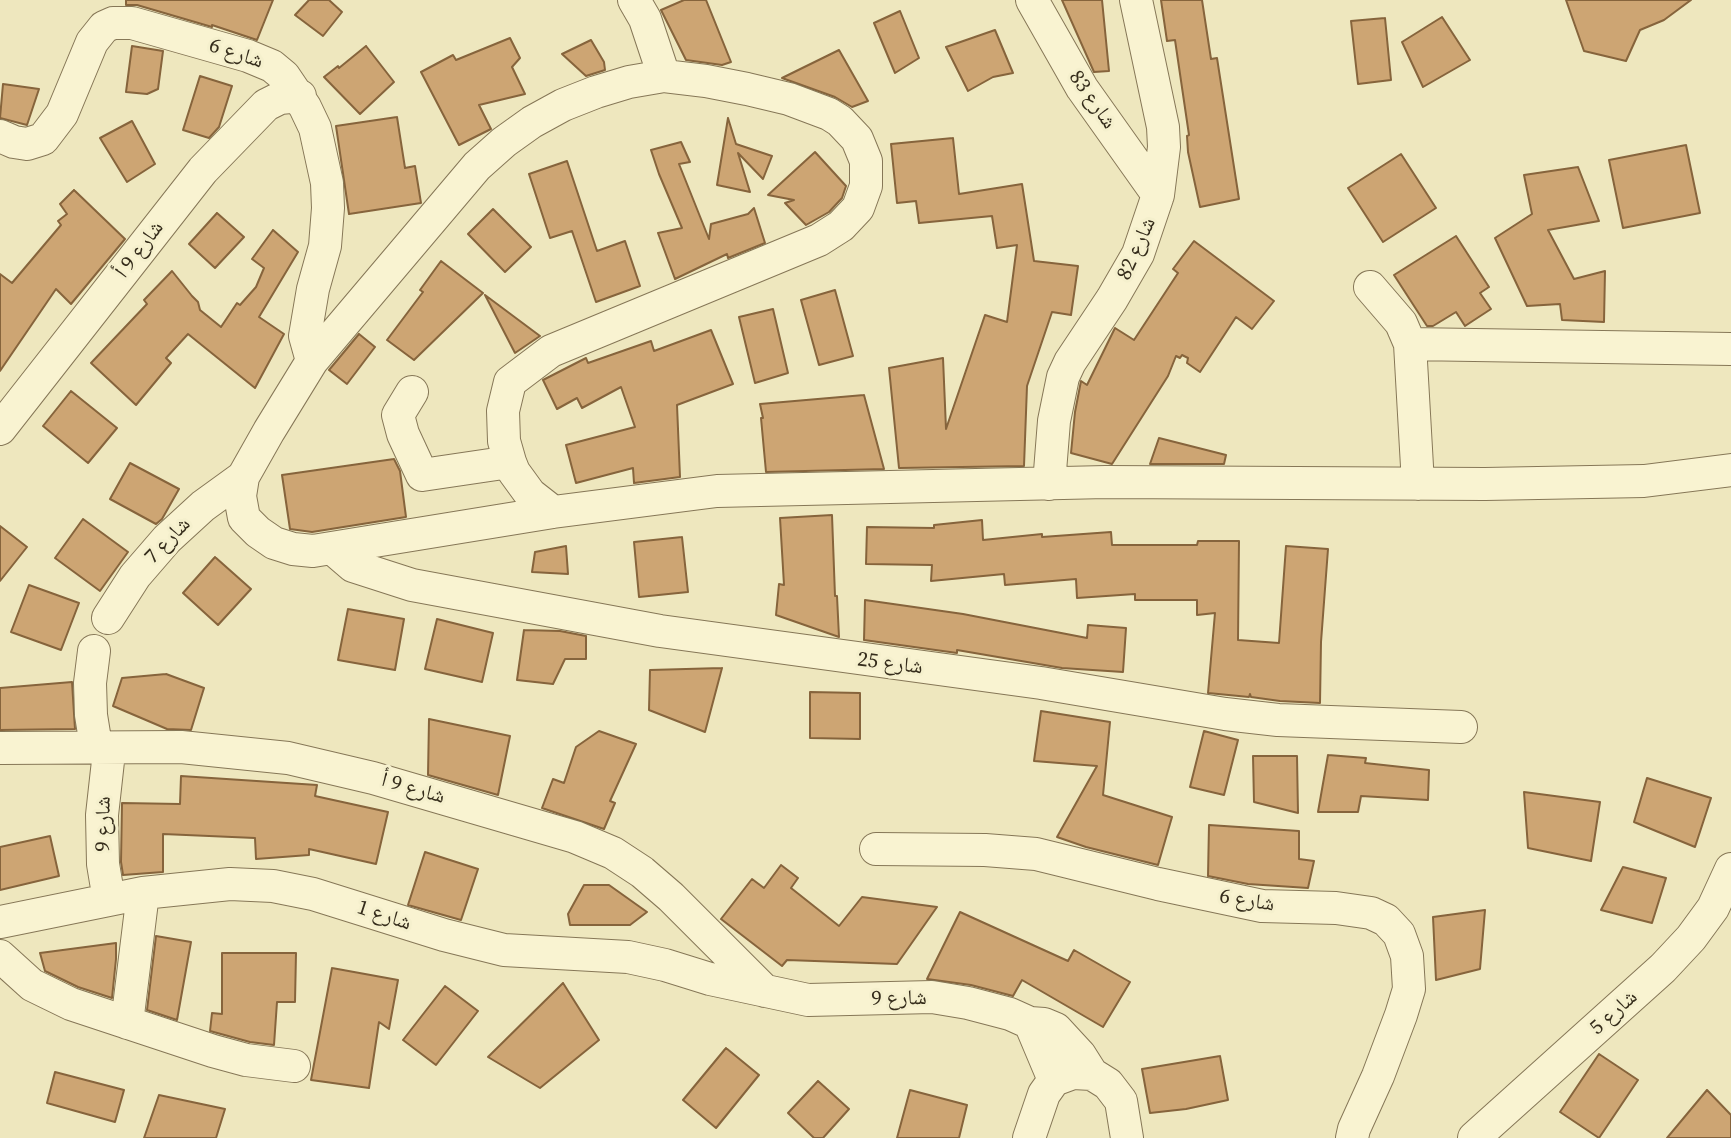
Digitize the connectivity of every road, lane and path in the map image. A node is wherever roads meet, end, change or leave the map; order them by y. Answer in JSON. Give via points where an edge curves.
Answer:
{"nodes":[{"id":1,"x":634,"y":0,"type":"edge"},
{"id":2,"x":1032,"y":0,"type":"edge"},
{"id":3,"x":1136,"y":0,"type":"edge"},
{"id":4,"x":664,"y":76,"type":"junction"},
{"id":5,"x":300,"y":96,"type":"junction"},
{"id":6,"x":0,"y":136,"type":"edge"},
{"id":7,"x":1158,"y":195,"type":"junction"},
{"id":8,"x":1370,"y":288,"type":"dead end"},
{"id":9,"x":1410,"y":344,"type":"junction"},
{"id":10,"x":1731,"y":349,"type":"edge"},
{"id":11,"x":312,"y":361,"type":"junction"},
{"id":12,"x":412,"y":392,"type":"dead end"},
{"id":13,"x":0,"y":429,"type":"edge"},
{"id":14,"x":510,"y":462,"type":"junction"},
{"id":15,"x":1731,"y":470,"type":"edge"},
{"id":16,"x":243,"y":477,"type":"junction"},
{"id":17,"x":1049,"y":484,"type":"junction"},
{"id":18,"x":1418,"y":484,"type":"junction"},
{"id":19,"x":553,"y":512,"type":"junction"},
{"id":20,"x":332,"y":548,"type":"junction"},
{"id":21,"x":108,"y":618,"type":"dead end"},
{"id":22,"x":94,"y":651,"type":"dead end"},
{"id":23,"x":1461,"y":727,"type":"dead end"},
{"id":24,"x":104,"y":747,"type":"junction"},
{"id":25,"x":0,"y":748,"type":"edge"},
{"id":26,"x":876,"y":849,"type":"dead end"},
{"id":27,"x":1731,"y":869,"type":"edge"},
{"id":28,"x":143,"y":893,"type":"junction"},
{"id":29,"x":109,"y":900,"type":"junction"},
{"id":30,"x":0,"y":922,"type":"edge"},
{"id":31,"x":0,"y":956,"type":"edge"},
{"id":32,"x":766,"y":992,"type":"junction"},
{"id":33,"x":127,"y":1023,"type":"junction"},
{"id":34,"x":1030,"y":1023,"type":"junction"},
{"id":35,"x":294,"y":1066,"type":"dead end"},
{"id":36,"x":1092,"y":1074,"type":"junction"},
{"id":37,"x":1054,"y":1080,"type":"junction"},
{"id":38,"x":1029,"y":1138,"type":"edge"},
{"id":39,"x":1127,"y":1138,"type":"edge"},
{"id":40,"x":1352,"y":1138,"type":"edge"},
{"id":41,"x":1475,"y":1138,"type":"edge"}],
"edges":[{"from":1,"to":4,"type":"street"},
{"from":2,"to":7,"type":"street","name":"شارع 83","via":[[1082,88]]},
{"from":3,"to":7,"type":"street","name":"شارع 82","via":[[1163,127]]},
{"from":4,"to":11,"type":"street","via":[[629,82],[563,105],[504,142],[477,166]]},
{"from":4,"to":14,"type":"street","via":[[789,99],[840,121],[857,139],[866,161],[866,186],[858,208],[819,240],[551,351],[526,368],[510,383],[503,411]]},
{"from":5,"to":6,"type":"street","name":"شارع 6","via":[[285,76],[248,56],[132,23],[113,23],[92,42],[62,114],[48,134],[27,144]]},
{"from":5,"to":11,"type":"street","name":"شارع 6","via":[[322,152],[328,208],[325,246],[305,336]]},
{"from":5,"to":13,"type":"street","name":"شارع 9 أ","via":[[266,105],[203,170]]},
{"from":7,"to":17,"type":"street","name":"شارع 82","via":[[1138,254],[1063,377]]},
{"from":8,"to":9,"type":"street","via":[[1401,323]]},
{"from":9,"to":10,"type":"street"},
{"from":9,"to":18,"type":"street"},
{"from":11,"to":16,"type":"street"},
{"from":12,"to":14,"type":"street","via":[[398,415],[422,475]]},
{"from":14,"to":19,"type":"street","via":[[530,494]]},
{"from":15,"to":18,"type":"street","via":[[1644,481]]},
{"from":16,"to":20,"type":"street","via":[[244,518],[258,532],[293,549]]},
{"from":16,"to":21,"type":"street","name":"شارع 7","via":[[167,539]]},
{"from":17,"to":18,"type":"street"},
{"from":17,"to":19,"type":"street","via":[[717,491]]},
{"from":19,"to":20,"type":"street"},
{"from":20,"to":23,"type":"street","name":"شارع 25","via":[[353,566],[412,585],[660,631],[1041,683],[1225,714]]},
{"from":22,"to":24,"type":"street","via":[[91,715]]},
{"from":24,"to":25,"type":"street","name":"شارع 9 أ"},
{"from":24,"to":29,"type":"street","name":"شارع 9","via":[[103,864]]},
{"from":24,"to":32,"type":"street","name":"شارع 9 أ","via":[[181,747],[288,758],[575,837],[642,872]]},
{"from":26,"to":40,"type":"street","name":"شارع 6","via":[[1036,854],[1262,906],[1336,908],[1386,920],[1399,934],[1408,956],[1409,989]]},
{"from":27,"to":41,"type":"street","name":"شارع 5","via":[[1713,908],[1663,968]]},
{"from":28,"to":29,"type":"street","name":"شارع 1"},
{"from":28,"to":32,"type":"street","name":"شارع 1","via":[[230,884],[273,886],[504,950],[628,957]]},
{"from":28,"to":33,"type":"street"},
{"from":29,"to":30,"type":"street","name":"شارع 1"},
{"from":31,"to":33,"type":"street","via":[[32,985]]},
{"from":32,"to":34,"type":"street","name":"شارع 9","via":[[808,1000],[932,997],[1010,1014]]},
{"from":33,"to":35,"type":"street","via":[[246,1060]]},
{"from":34,"to":36,"type":"street","name":"شارع 9","via":[[1056,1029]]},
{"from":34,"to":37,"type":"street"},
{"from":36,"to":37,"type":"street","via":[[1073,1073]]},
{"from":36,"to":39,"type":"street","name":"شارع 9","via":[[1108,1084],[1121,1101]]},
{"from":37,"to":38,"type":"street","via":[[1044,1094]]}]}
